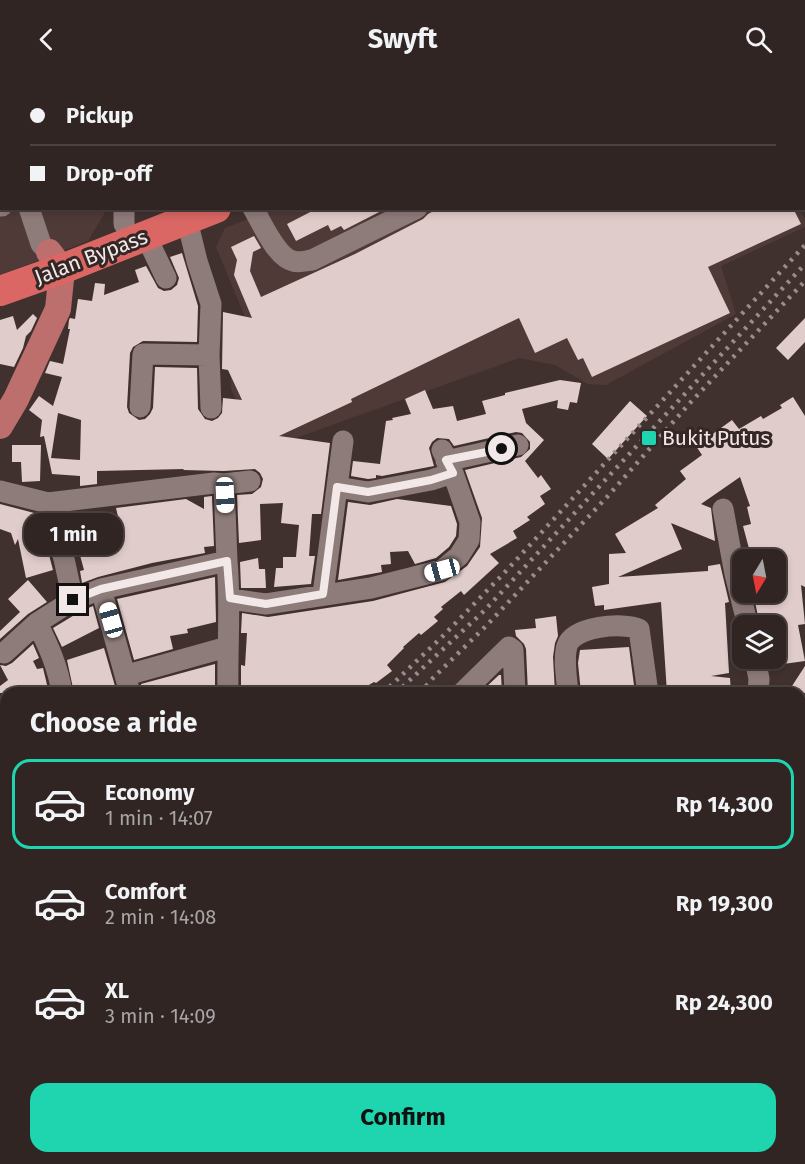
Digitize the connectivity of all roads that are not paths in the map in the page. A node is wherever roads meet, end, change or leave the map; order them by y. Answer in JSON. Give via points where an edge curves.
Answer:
{"nodes":[{"id":1,"x":30,"y":210,"type":"edge"},
{"id":2,"x":202,"y":210,"type":"edge"},
{"id":3,"x":254,"y":210,"type":"edge"},
{"id":4,"x":413,"y":210,"type":"edge"},
{"id":5,"x":175,"y":214,"type":"edge"},
{"id":6,"x":131,"y":223,"type":"edge"},
{"id":7,"x":56,"y":260,"type":"junction"},
{"id":8,"x":0,"y":271,"type":"edge"},
{"id":9,"x":166,"y":278,"type":"dead end"},
{"id":10,"x":0,"y":291,"type":"edge"},
{"id":11,"x":209,"y":355,"type":"junction"},
{"id":12,"x":140,"y":408,"type":"dead end"},
{"id":13,"x":211,"y":408,"type":"dead end"},
{"id":14,"x":0,"y":426,"type":"edge"},
{"id":15,"x":343,"y":441,"type":"dead end"},
{"id":16,"x":518,"y":445,"type":"dead end"},
{"id":17,"x":447,"y":461,"type":"junction"},
{"id":18,"x":250,"y":481,"type":"dead end"},
{"id":19,"x":224,"y":483,"type":"junction"},
{"id":20,"x":337,"y":487,"type":"junction"},
{"id":21,"x":0,"y":491,"type":"edge"},
{"id":22,"x":48,"y":503,"type":"junction"},
{"id":23,"x":723,"y":509,"type":"dead end"},
{"id":24,"x":227,"y":561,"type":"junction"},
{"id":25,"x":101,"y":589,"type":"junction"},
{"id":26,"x":323,"y":594,"type":"junction"},
{"id":27,"x":230,"y":598,"type":"junction"},
{"id":28,"x":73,"y":600,"type":"junction"},
{"id":29,"x":745,"y":615,"type":"edge"},
{"id":30,"x":37,"y":623,"type":"junction"},
{"id":31,"x":227,"y":647,"type":"junction"},
{"id":32,"x":4,"y":653,"type":"dead end"},
{"id":33,"x":757,"y":669,"type":"edge"},
{"id":34,"x":129,"y":684,"type":"edge"},
{"id":35,"x":61,"y":687,"type":"edge"},
{"id":36,"x":228,"y":687,"type":"edge"},
{"id":37,"x":468,"y":687,"type":"edge"},
{"id":38,"x":515,"y":687,"type":"edge"},
{"id":39,"x":568,"y":687,"type":"edge"},
{"id":40,"x":647,"y":687,"type":"edge"},
{"id":41,"x":758,"y":687,"type":"edge"}],
"edges":[{"from":1,"to":7,"type":"street","via":[[41,244]]},
{"from":2,"to":5,"type":"highway","name":"Jalan Bypass"},
{"from":3,"to":4,"type":"street","via":[[279,253],[300,262],[312,260]]},
{"from":5,"to":6,"type":"highway","name":"Jalan Bypass"},
{"from":5,"to":11,"type":"street","via":[[212,304]]},
{"from":6,"to":7,"type":"highway","name":"Jalan Bypass"},
{"from":6,"to":9,"type":"street"},
{"from":7,"to":8,"type":"highway","name":"Jalan Bypass"},
{"from":7,"to":10,"type":"highway","name":"Jalan Bypass"},
{"from":7,"to":14,"type":"main road","via":[[58,309]]},
{"from":11,"to":12,"type":"street","via":[[143,354]]},
{"from":11,"to":13,"type":"street"},
{"from":15,"to":20,"type":"street"},
{"from":16,"to":17,"type":"street"},
{"from":17,"to":20,"type":"street","via":[[431,480],[368,492]]},
{"from":17,"to":26,"type":"street","via":[[470,522],[469,540],[459,556],[442,570],[371,588]]},
{"from":18,"to":19,"type":"street"},
{"from":19,"to":22,"type":"street"},
{"from":19,"to":24,"type":"street"},
{"from":20,"to":26,"type":"street"},
{"from":21,"to":22,"type":"street"},
{"from":22,"to":28,"type":"street"},
{"from":23,"to":29,"type":"street"},
{"from":24,"to":25,"type":"street"},
{"from":24,"to":27,"type":"street"},
{"from":25,"to":28,"type":"street"},
{"from":25,"to":34,"type":"street"},
{"from":26,"to":27,"type":"street","via":[[266,604]]},
{"from":27,"to":31,"type":"street"},
{"from":28,"to":30,"type":"street"},
{"from":30,"to":32,"type":"street"},
{"from":30,"to":35,"type":"street","via":[[52,651]]},
{"from":31,"to":34,"type":"street"},
{"from":31,"to":36,"type":"street"},
{"from":33,"to":41,"type":"street"},
{"from":37,"to":38,"type":"street","via":[[509,647],[513,650]]},
{"from":39,"to":40,"type":"street","via":[[567,646],[576,635],[630,625],[639,628]]}]}
